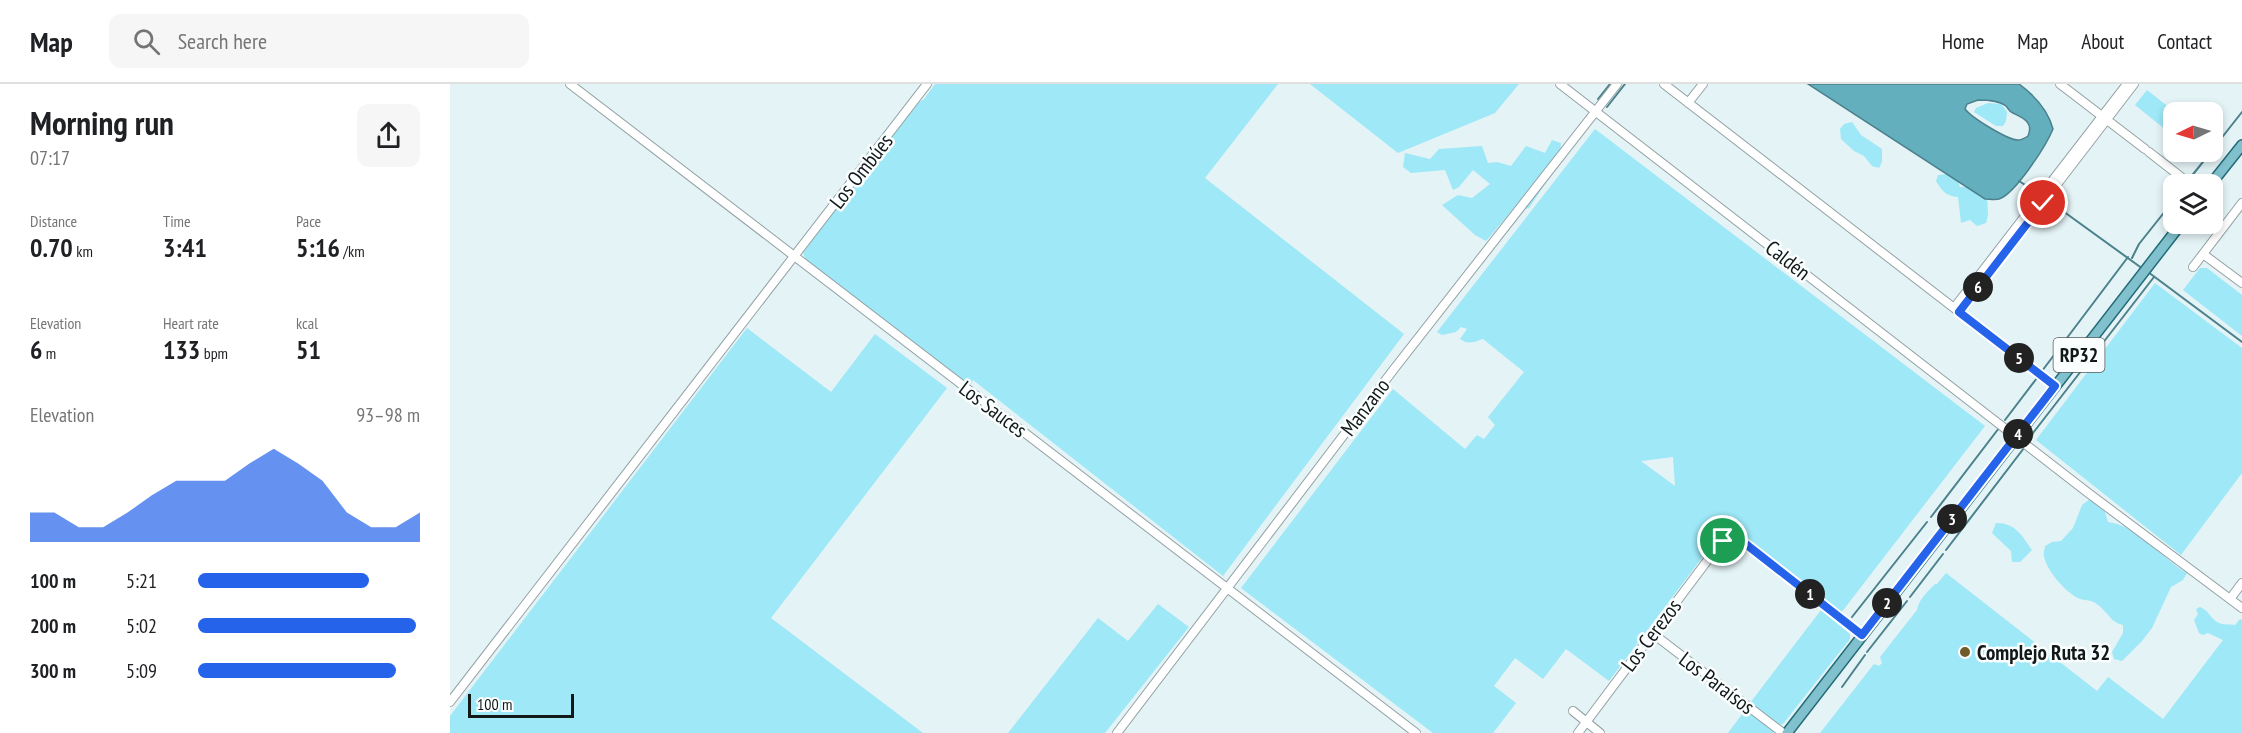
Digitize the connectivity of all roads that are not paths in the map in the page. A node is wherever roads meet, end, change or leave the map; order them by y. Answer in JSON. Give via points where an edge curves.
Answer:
{"nodes":[{"id":1,"x":570,"y":84,"type":"edge"},
{"id":2,"x":927,"y":84,"type":"edge"},
{"id":3,"x":1560,"y":84,"type":"edge"},
{"id":4,"x":1617,"y":84,"type":"edge"},
{"id":5,"x":1664,"y":84,"type":"edge"},
{"id":6,"x":1703,"y":84,"type":"edge"},
{"id":7,"x":2060,"y":84,"type":"edge"},
{"id":8,"x":2127,"y":84,"type":"edge"},
{"id":9,"x":2134,"y":84,"type":"edge"},
{"id":10,"x":1688,"y":103,"type":"junction"},
{"id":11,"x":1595,"y":112,"type":"junction"},
{"id":12,"x":2105,"y":118,"type":"junction"},
{"id":13,"x":2242,"y":144,"type":"edge"},
{"id":14,"x":2177,"y":174,"type":"edge"},
{"id":15,"x":2219,"y":174,"type":"edge"},
{"id":16,"x":2242,"y":203,"type":"edge"},
{"id":17,"x":2173,"y":234,"type":"edge"},
{"id":18,"x":2203,"y":254,"type":"junction"},
{"id":19,"x":794,"y":257,"type":"junction"},
{"id":20,"x":2193,"y":267,"type":"dead end"},
{"id":21,"x":2242,"y":283,"type":"edge"},
{"id":22,"x":1957,"y":310,"type":"junction"},
{"id":23,"x":2055,"y":386,"type":"junction"},
{"id":24,"x":2016,"y":436,"type":"junction"},
{"id":25,"x":2242,"y":583,"type":"edge"},
{"id":26,"x":1228,"y":588,"type":"junction"},
{"id":27,"x":2230,"y":599,"type":"junction"},
{"id":28,"x":2242,"y":608,"type":"edge"},
{"id":29,"x":1652,"y":633,"type":"junction"},
{"id":30,"x":1862,"y":635,"type":"junction"},
{"id":31,"x":450,"y":702,"type":"edge"},
{"id":32,"x":1573,"y":711,"type":"dead end"},
{"id":33,"x":1586,"y":722,"type":"junction"},
{"id":34,"x":1117,"y":733,"type":"edge"},
{"id":35,"x":1416,"y":733,"type":"edge"},
{"id":36,"x":1578,"y":733,"type":"edge"},
{"id":37,"x":1600,"y":733,"type":"edge"},
{"id":38,"x":1785,"y":733,"type":"edge"}],
"edges":[{"from":1,"to":19,"type":"street","name":"Los Sauces"},
{"from":2,"to":19,"type":"street","name":"Los Ombúes"},
{"from":3,"to":11,"type":"street","name":"Caldén"},
{"from":4,"to":11,"type":"street","name":"Manzano"},
{"from":5,"to":10,"type":"street"},
{"from":6,"to":10,"type":"street"},
{"from":7,"to":12,"type":"street"},
{"from":8,"to":12,"type":"street"},
{"from":9,"to":12,"type":"street"},
{"from":10,"to":22,"type":"street"},
{"from":11,"to":24,"type":"street","name":"Caldén"},
{"from":11,"to":26,"type":"street","name":"Manzano"},
{"from":12,"to":14,"type":"street"},
{"from":12,"to":22,"type":"street"},
{"from":13,"to":15,"type":"main road"},
{"from":16,"to":18,"type":"street"},
{"from":17,"to":23,"type":"main road","number":"RP32"},
{"from":18,"to":20,"type":"street"},
{"from":18,"to":21,"type":"street"},
{"from":19,"to":26,"type":"street","name":"Los Sauces"},
{"from":19,"to":31,"type":"street","name":"Los Ombúes"},
{"from":22,"to":23,"type":"street"},
{"from":23,"to":24,"type":"main road","number":"RP32"},
{"from":24,"to":27,"type":"street","name":"Caldén"},
{"from":24,"to":30,"type":"main road","number":"RP32"},
{"from":25,"to":27,"type":"street"},
{"from":26,"to":34,"type":"street","name":"Manzano"},
{"from":26,"to":35,"type":"street","name":"Los Sauces"},
{"from":27,"to":28,"type":"street","name":"Caldén"},
{"from":29,"to":30,"type":"street","name":"Los Cerezos","via":[[1719,545],[1738,538]]},
{"from":29,"to":33,"type":"street","name":"Los Cerezos"},
{"from":29,"to":38,"type":"street","name":"Los Paraísos"},
{"from":30,"to":38,"type":"main road","number":"RP32"},
{"from":32,"to":33,"type":"street"},
{"from":33,"to":36,"type":"street","name":"Los Cerezos"},
{"from":33,"to":37,"type":"street"}]}
